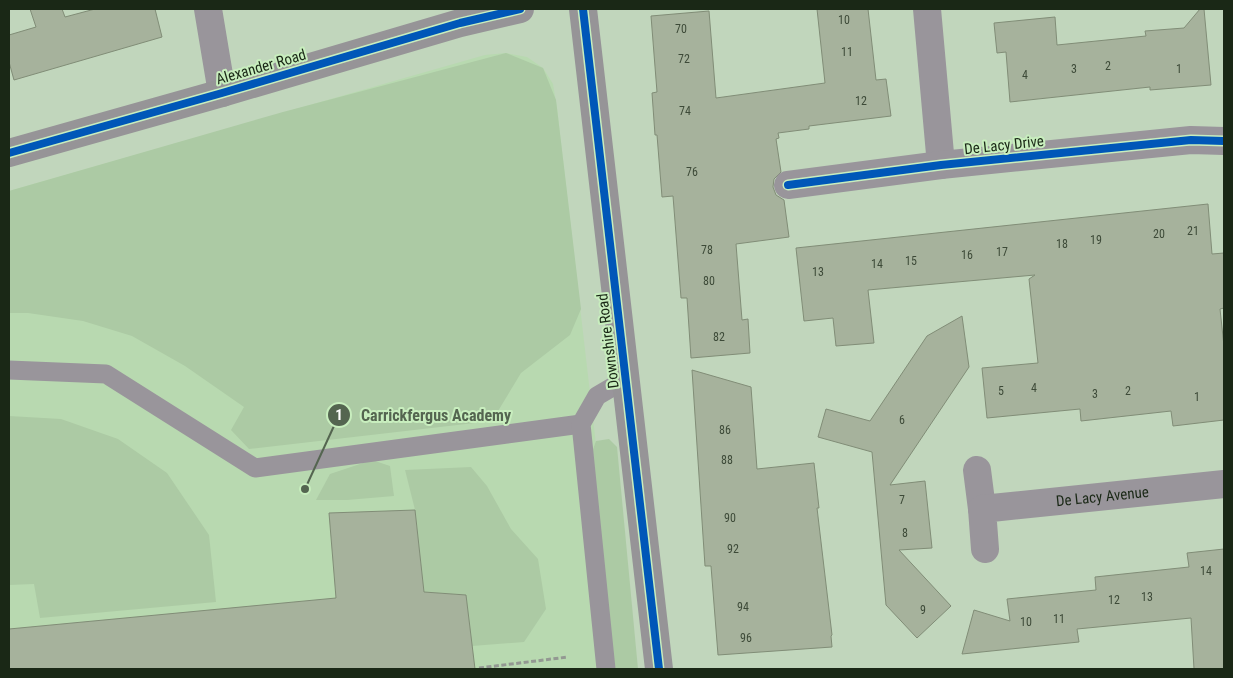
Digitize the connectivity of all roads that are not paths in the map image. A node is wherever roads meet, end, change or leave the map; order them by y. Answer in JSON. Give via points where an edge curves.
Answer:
{"nodes":[{"id":1,"x":208,"y":9,"type":"edge"},
{"id":2,"x":520,"y":9,"type":"edge"},
{"id":3,"x":583,"y":9,"type":"edge"},
{"id":4,"x":927,"y":9,"type":"edge"},
{"id":5,"x":222,"y":93,"type":"junction"},
{"id":6,"x":1224,"y":141,"type":"edge"},
{"id":7,"x":9,"y":153,"type":"edge"},
{"id":8,"x":941,"y":165,"type":"junction"},
{"id":9,"x":788,"y":185,"type":"dead end"},
{"id":10,"x":9,"y":370,"type":"edge"},
{"id":11,"x":626,"y":379,"type":"junction"},
{"id":12,"x":581,"y":424,"type":"junction"},
{"id":13,"x":977,"y":470,"type":"dead end"},
{"id":14,"x":1224,"y":484,"type":"edge"},
{"id":15,"x":982,"y":509,"type":"junction"},
{"id":16,"x":985,"y":549,"type":"dead end"},
{"id":17,"x":606,"y":669,"type":"edge"},
{"id":18,"x":659,"y":669,"type":"edge"}],
"edges":[{"from":1,"to":5,"type":"street"},
{"from":2,"to":5,"type":"street","name":"Alexander Road","via":[[460,23]]},
{"from":3,"to":11,"type":"street","name":"Downshire Road"},
{"from":4,"to":8,"type":"street"},
{"from":5,"to":7,"type":"street","name":"Alexander Road"},
{"from":6,"to":8,"type":"street","name":"De Lacy Drive","via":[[1191,140]]},
{"from":8,"to":9,"type":"street","name":"De Lacy Drive"},
{"from":10,"to":12,"type":"lane","via":[[106,374],[255,468]]},
{"from":11,"to":12,"type":"lane","via":[[597,396]]},
{"from":11,"to":18,"type":"street","name":"Downshire Road"},
{"from":12,"to":17,"type":"lane"},
{"from":13,"to":15,"type":"street"},
{"from":14,"to":15,"type":"street","name":"De Lacy Avenue"},
{"from":15,"to":16,"type":"street"}]}
